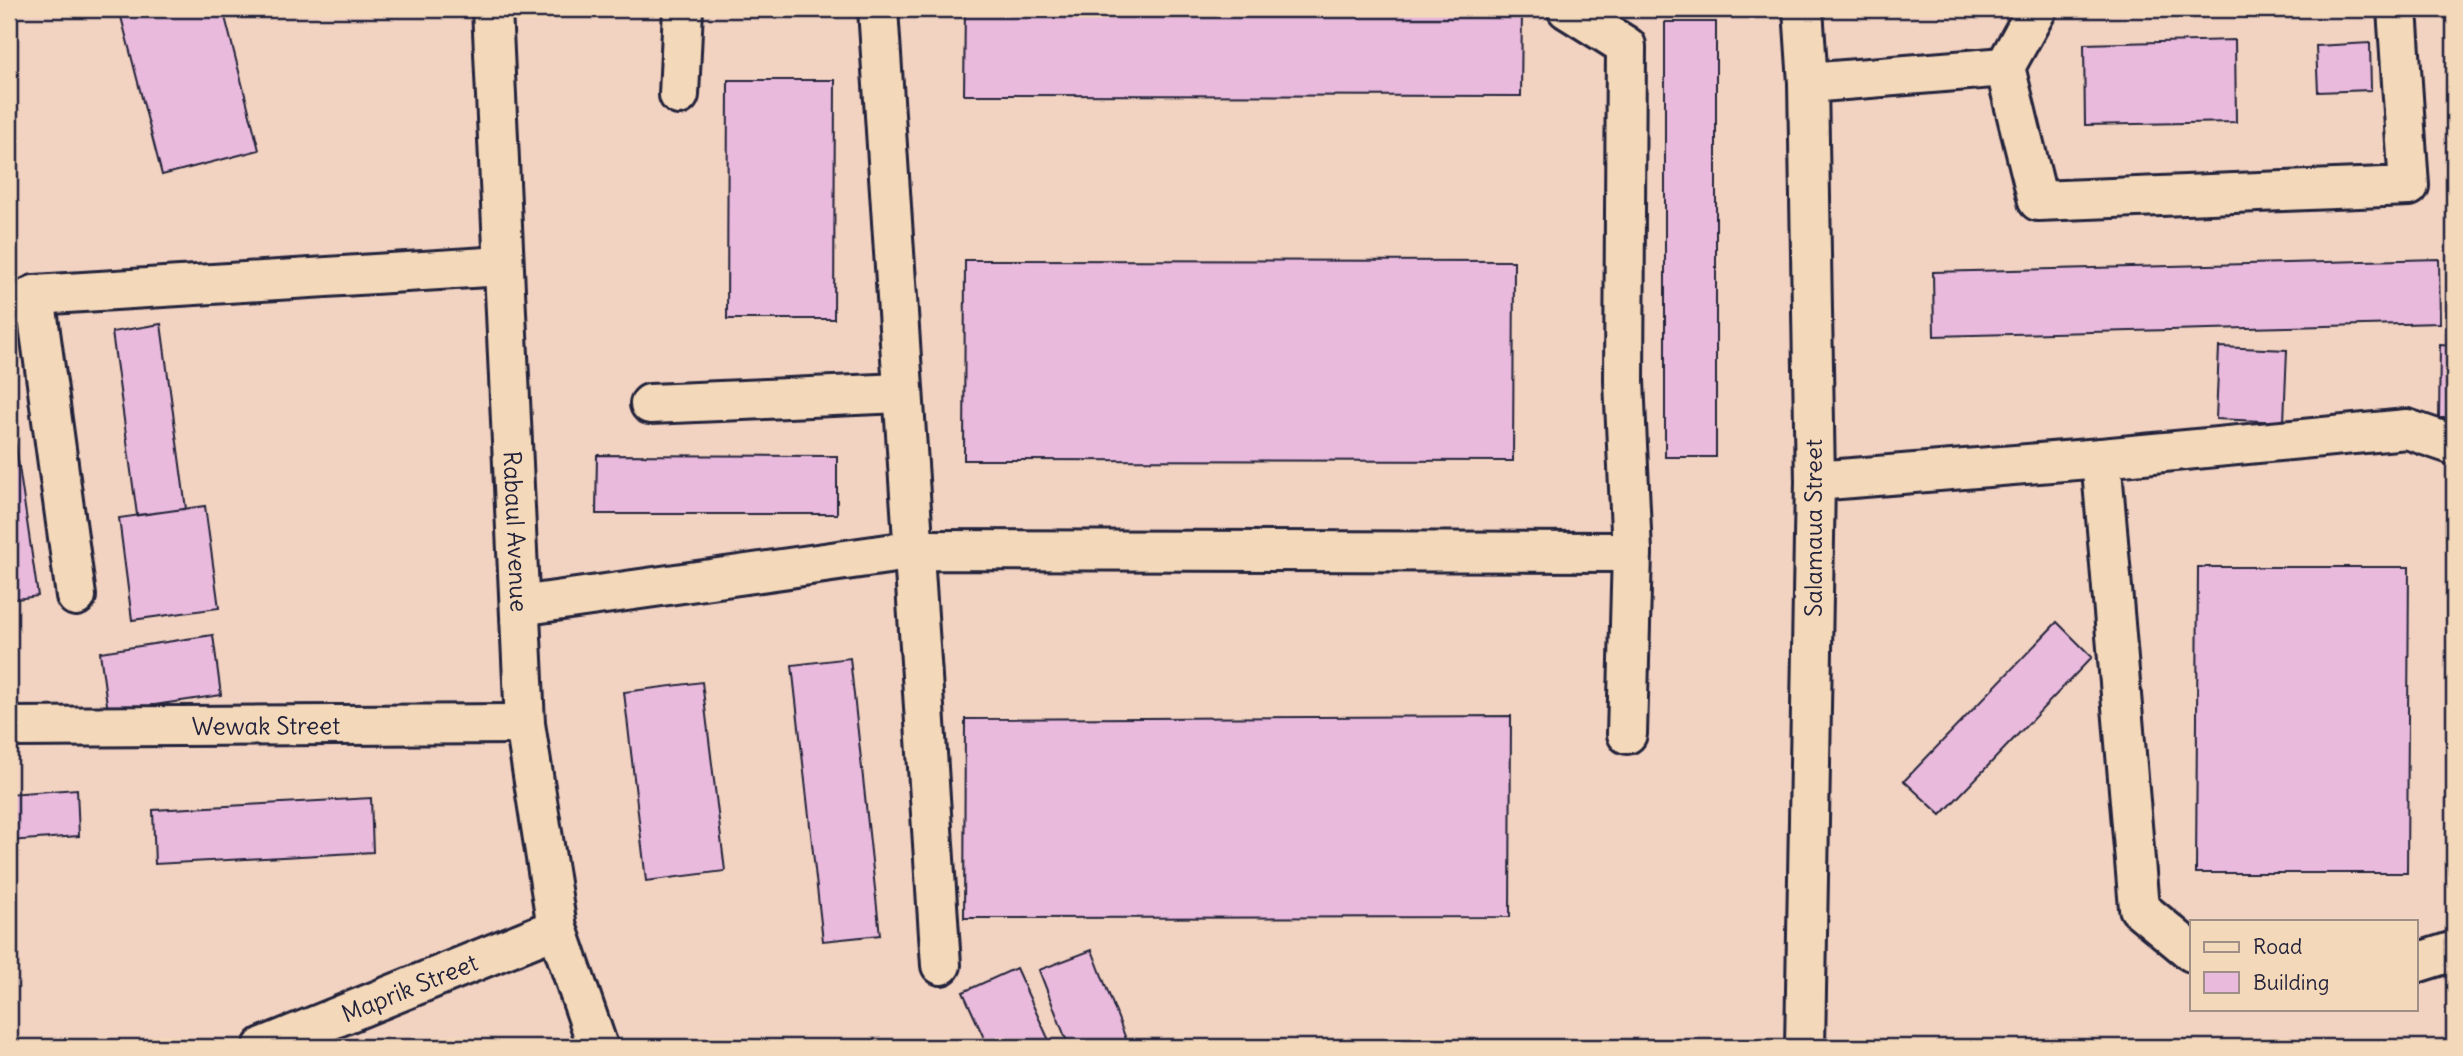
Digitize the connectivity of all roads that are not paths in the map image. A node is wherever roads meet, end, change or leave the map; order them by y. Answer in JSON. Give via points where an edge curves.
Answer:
{"nodes":[{"id":1,"x":492,"y":9,"type":"edge"},
{"id":2,"x":683,"y":9,"type":"edge"},
{"id":3,"x":878,"y":9,"type":"edge"},
{"id":4,"x":1567,"y":9,"type":"edge"},
{"id":5,"x":1803,"y":9,"type":"edge"},
{"id":6,"x":2037,"y":9,"type":"edge"},
{"id":7,"x":2397,"y":9,"type":"edge"},
{"id":8,"x":2004,"y":67,"type":"junction"},
{"id":9,"x":1808,"y":83,"type":"junction"},
{"id":10,"x":680,"y":95,"type":"dead end"},
{"id":11,"x":503,"y":266,"type":"junction"},
{"id":12,"x":22,"y":302,"type":"edge"},
{"id":13,"x":901,"y":393,"type":"junction"},
{"id":14,"x":650,"y":404,"type":"dead end"},
{"id":15,"x":2454,"y":444,"type":"edge"},
{"id":16,"x":2101,"y":458,"type":"junction"},
{"id":17,"x":1815,"y":481,"type":"junction"},
{"id":18,"x":916,"y":550,"type":"junction"},
{"id":19,"x":1633,"y":552,"type":"junction"},
{"id":20,"x":76,"y":596,"type":"dead end"},
{"id":21,"x":520,"y":606,"type":"junction"},
{"id":22,"x":525,"y":723,"type":"junction"},
{"id":23,"x":9,"y":727,"type":"edge"},
{"id":24,"x":1627,"y":734,"type":"dead end"},
{"id":25,"x":557,"y":928,"type":"junction"},
{"id":26,"x":2190,"y":950,"type":"edge"},
{"id":27,"x":2454,"y":951,"type":"edge"},
{"id":28,"x":2418,"y":962,"type":"edge"},
{"id":29,"x":941,"y":965,"type":"dead end"},
{"id":30,"x":263,"y":1047,"type":"edge"},
{"id":31,"x":598,"y":1047,"type":"edge"},
{"id":32,"x":1805,"y":1047,"type":"edge"}],
"edges":[{"from":1,"to":11,"type":"street","name":"Rabaul Avenue"},
{"from":2,"to":10,"type":"street"},
{"from":3,"to":13,"type":"street"},
{"from":4,"to":19,"type":"street","via":[[1626,46],[1623,381]]},
{"from":5,"to":9,"type":"street","name":"Salamaua Street"},
{"from":6,"to":8,"type":"street"},
{"from":7,"to":8,"type":"street","via":[[2409,186],[2038,201]]},
{"from":8,"to":9,"type":"street"},
{"from":9,"to":17,"type":"street","name":"Salamaua Street"},
{"from":11,"to":12,"type":"street"},
{"from":11,"to":21,"type":"street","name":"Rabaul Avenue"},
{"from":12,"to":20,"type":"street"},
{"from":13,"to":14,"type":"street"},
{"from":13,"to":18,"type":"street"},
{"from":15,"to":16,"type":"street","via":[[2407,429]]},
{"from":16,"to":17,"type":"street"},
{"from":16,"to":26,"type":"street","via":[[2139,908]]},
{"from":17,"to":32,"type":"street","name":"Salamaua Street"},
{"from":18,"to":19,"type":"street"},
{"from":18,"to":21,"type":"street"},
{"from":18,"to":29,"type":"street"},
{"from":19,"to":24,"type":"street"},
{"from":21,"to":22,"type":"street","name":"Rabaul Avenue"},
{"from":22,"to":23,"type":"street","name":"Wewak Street"},
{"from":22,"to":25,"type":"street","name":"Rabaul Avenue"},
{"from":25,"to":30,"type":"street","name":"Maprik Street"},
{"from":25,"to":31,"type":"street","name":"Rabaul Avenue"},
{"from":27,"to":28,"type":"street"}]}
